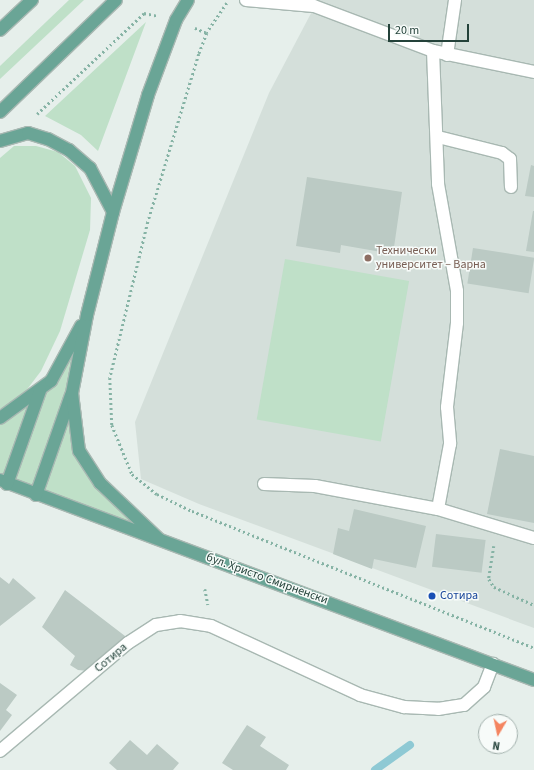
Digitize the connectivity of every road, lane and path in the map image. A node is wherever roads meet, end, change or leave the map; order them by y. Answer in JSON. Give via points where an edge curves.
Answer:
{"nodes":[{"id":1,"x":32,"y":0,"type":"edge"},
{"id":2,"x":116,"y":0,"type":"edge"},
{"id":3,"x":188,"y":0,"type":"edge"},
{"id":4,"x":229,"y":0,"type":"edge"},
{"id":5,"x":246,"y":0,"type":"edge"},
{"id":6,"x":455,"y":0,"type":"edge"},
{"id":7,"x":176,"y":20,"type":"junction"},
{"id":8,"x":0,"y":30,"type":"edge"},
{"id":9,"x":207,"y":33,"type":"junction"},
{"id":10,"x":433,"y":51,"type":"junction"},
{"id":11,"x":447,"y":55,"type":"junction"},
{"id":12,"x":534,"y":72,"type":"edge"},
{"id":13,"x":0,"y":112,"type":"edge"},
{"id":14,"x":15,"y":135,"type":"junction"},
{"id":15,"x":438,"y":137,"type":"junction"},
{"id":16,"x":0,"y":140,"type":"edge"},
{"id":17,"x":511,"y":187,"type":"dead end"},
{"id":18,"x":113,"y":212,"type":"junction"},
{"id":19,"x":87,"y":315,"type":"junction"},
{"id":20,"x":40,"y":391,"type":"junction"},
{"id":21,"x":72,"y":393,"type":"junction"},
{"id":22,"x":0,"y":418,"type":"edge"},
{"id":23,"x":2,"y":484,"type":"edge"},
{"id":24,"x":264,"y":484,"type":"dead end"},
{"id":25,"x":36,"y":496,"type":"junction"},
{"id":26,"x":438,"y":508,"type":"junction"},
{"id":27,"x":499,"y":529,"type":"junction"},
{"id":28,"x":534,"y":538,"type":"edge"},
{"id":29,"x":159,"y":539,"type":"junction"},
{"id":30,"x":534,"y":605,"type":"edge"},
{"id":31,"x":534,"y":648,"type":"edge"},
{"id":32,"x":493,"y":664,"type":"junction"},
{"id":33,"x":534,"y":680,"type":"edge"},
{"id":34,"x":0,"y":751,"type":"edge"}],
"edges":[{"from":1,"to":8,"type":"main road"},
{"from":2,"to":13,"type":"main road"},
{"from":3,"to":7,"type":"main road"},
{"from":4,"to":9,"type":"path"},
{"from":5,"to":10,"type":"street","via":[[314,6]]},
{"from":6,"to":11,"type":"street"},
{"from":7,"to":9,"type":"path"},
{"from":7,"to":14,"type":"path","via":[[144,13]]},
{"from":7,"to":18,"type":"main road","via":[[148,95]]},
{"from":9,"to":31,"type":"path","via":[[148,222],[110,378],[112,425],[132,474],[157,494],[192,511]]},
{"from":10,"to":11,"type":"street"},
{"from":10,"to":15,"type":"street"},
{"from":11,"to":12,"type":"street"},
{"from":14,"to":16,"type":"main road"},
{"from":14,"to":18,"type":"main road","via":[[28,133],[48,139],[69,150],[90,168]]},
{"from":15,"to":17,"type":"street","via":[[502,154],[510,159]]},
{"from":15,"to":26,"type":"street","via":[[438,184],[457,291],[457,317],[447,407],[450,444]]},
{"from":18,"to":19,"type":"main road"},
{"from":19,"to":20,"type":"main road","via":[[51,381]]},
{"from":19,"to":21,"type":"main road"},
{"from":20,"to":22,"type":"main road"},
{"from":20,"to":23,"type":"main road"},
{"from":21,"to":25,"type":"main road"},
{"from":21,"to":29,"type":"main road","via":[[79,451],[100,483]]},
{"from":23,"to":25,"type":"main road","name":"бул. Христо Смирненски"},
{"from":24,"to":26,"type":"street","via":[[315,486]]},
{"from":25,"to":29,"type":"main road","name":"бул. Христо Смирненски"},
{"from":26,"to":27,"type":"street"},
{"from":27,"to":28,"type":"street"},
{"from":27,"to":30,"type":"path","via":[[489,578],[494,587]]},
{"from":29,"to":32,"type":"main road","name":"бул. Христо Смирненски"},
{"from":32,"to":33,"type":"main road","name":"бул. Христо Смирненски"},
{"from":32,"to":34,"type":"street","name":"Сотира","via":[[484,687],[464,705],[438,709],[404,707],[360,695],[211,626],[180,621],[156,625],[128,643]]}]}
